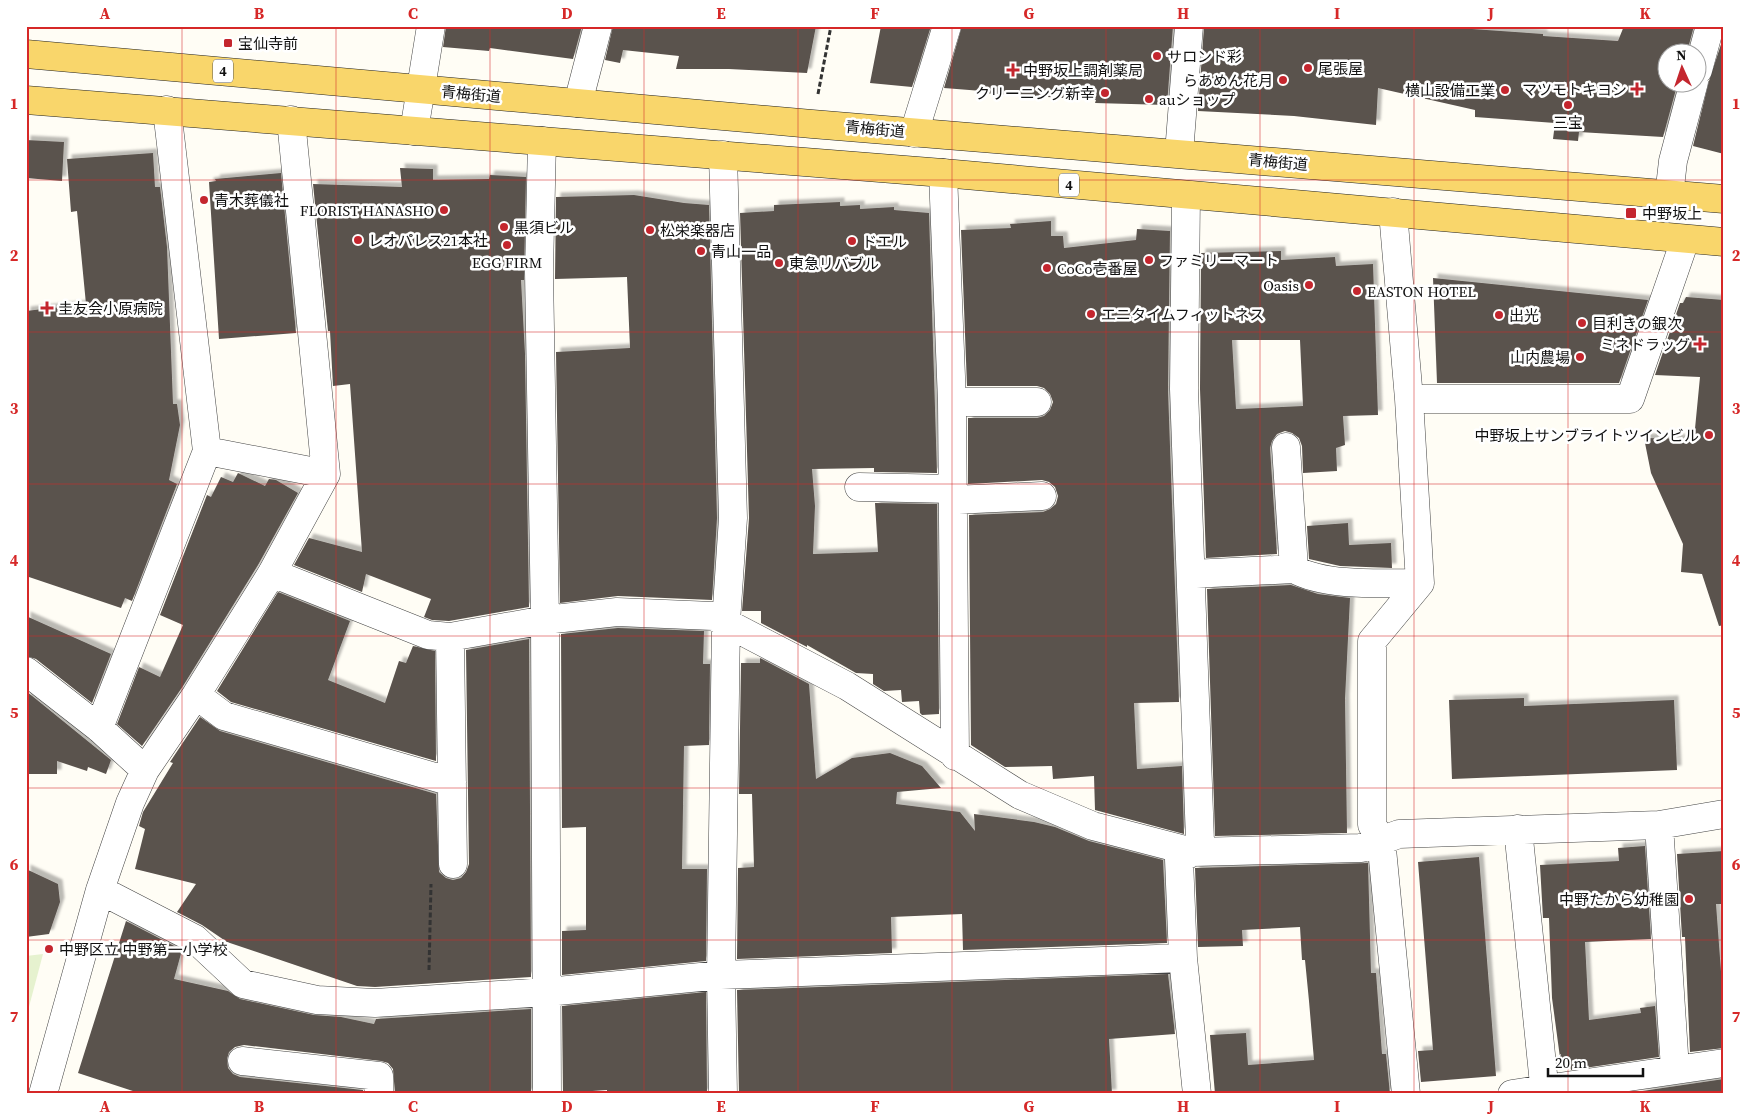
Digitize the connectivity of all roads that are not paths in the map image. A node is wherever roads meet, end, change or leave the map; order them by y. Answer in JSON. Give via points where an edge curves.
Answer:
{"nodes":[{"id":1,"x":431,"y":26,"type":"edge"},
{"id":2,"x":598,"y":26,"type":"edge"},
{"id":3,"x":947,"y":26,"type":"edge"},
{"id":4,"x":1189,"y":26,"type":"edge"},
{"id":5,"x":1710,"y":26,"type":"edge"},
{"id":6,"x":1706,"y":42,"type":"edge"},
{"id":7,"x":26,"y":54,"type":"edge"},
{"id":8,"x":420,"y":90,"type":"junction"},
{"id":9,"x":1691,"y":92,"type":"edge"},
{"id":10,"x":26,"y":100,"type":"edge"},
{"id":11,"x":578,"y":104,"type":"junction"},
{"id":12,"x":167,"y":110,"type":"junction"},
{"id":13,"x":291,"y":120,"type":"junction"},
{"id":14,"x":414,"y":131,"type":"junction"},
{"id":15,"x":914,"y":133,"type":"junction"},
{"id":16,"x":542,"y":141,"type":"junction"},
{"id":17,"x":1179,"y":153,"type":"junction"},
{"id":18,"x":723,"y":155,"type":"junction"},
{"id":19,"x":943,"y":174,"type":"junction"},
{"id":20,"x":1186,"y":195,"type":"junction"},
{"id":21,"x":1669,"y":196,"type":"junction"},
{"id":22,"x":1724,"y":199,"type":"edge"},
{"id":23,"x":1393,"y":212,"type":"junction"},
{"id":24,"x":1685,"y":240,"type":"junction"},
{"id":25,"x":1724,"y":242,"type":"edge"},
{"id":26,"x":1409,"y":399,"type":"junction"},
{"id":27,"x":952,"y":402,"type":"junction"},
{"id":28,"x":1037,"y":402,"type":"dead end"},
{"id":29,"x":1286,"y":447,"type":"dead end"},
{"id":30,"x":207,"y":451,"type":"junction"},
{"id":31,"x":326,"y":474,"type":"junction"},
{"id":32,"x":859,"y":487,"type":"dead end"},
{"id":33,"x":953,"y":495,"type":"junction"},
{"id":34,"x":1042,"y":496,"type":"dead end"},
{"id":35,"x":1294,"y":569,"type":"junction"},
{"id":36,"x":272,"y":572,"type":"junction"},
{"id":37,"x":1191,"y":574,"type":"junction"},
{"id":38,"x":1420,"y":583,"type":"junction"},
{"id":39,"x":545,"y":620,"type":"junction"},
{"id":40,"x":726,"y":622,"type":"junction"},
{"id":41,"x":450,"y":637,"type":"junction"},
{"id":42,"x":26,"y":670,"type":"edge"},
{"id":43,"x":196,"y":695,"type":"junction"},
{"id":44,"x":99,"y":728,"type":"junction"},
{"id":45,"x":955,"y":756,"type":"junction"},
{"id":46,"x":145,"y":770,"type":"junction"},
{"id":47,"x":452,"y":782,"type":"junction"},
{"id":48,"x":1724,"y":814,"type":"edge"},
{"id":49,"x":1659,"y":825,"type":"junction"},
{"id":50,"x":1518,"y":829,"type":"junction"},
{"id":51,"x":1381,"y":839,"type":"junction"},
{"id":52,"x":1193,"y":852,"type":"junction"},
{"id":53,"x":452,"y":864,"type":"road end"},
{"id":54,"x":100,"y":890,"type":"junction"},
{"id":55,"x":1183,"y":958,"type":"junction"},
{"id":56,"x":721,"y":975,"type":"junction"},
{"id":57,"x":547,"y":992,"type":"junction"},
{"id":58,"x":242,"y":1061,"type":"dead end"},
{"id":59,"x":1724,"y":1063,"type":"edge"},
{"id":60,"x":1675,"y":1069,"type":"junction"},
{"id":61,"x":1545,"y":1091,"type":"edge"},
{"id":62,"x":43,"y":1094,"type":"edge"},
{"id":63,"x":379,"y":1094,"type":"edge"},
{"id":64,"x":547,"y":1094,"type":"edge"},
{"id":65,"x":723,"y":1094,"type":"edge"},
{"id":66,"x":1197,"y":1094,"type":"edge"},
{"id":67,"x":1406,"y":1094,"type":"edge"},
{"id":68,"x":1512,"y":1094,"type":"edge"}],
"edges":[{"from":1,"to":8,"type":"street"},
{"from":2,"to":11,"type":"street"},
{"from":3,"to":15,"type":"street"},
{"from":4,"to":17,"type":"street"},
{"from":5,"to":6,"type":"street"},
{"from":7,"to":8,"type":"main road","name":"青梅街道","number":"4"},
{"from":8,"to":11,"type":"main road","name":"青梅街道","number":"4"},
{"from":8,"to":14,"type":"street"},
{"from":9,"to":21,"type":"street","via":[[1673,161]]},
{"from":10,"to":12,"type":"main road","number":"4"},
{"from":11,"to":15,"type":"main road","name":"青梅街道","number":"4"},
{"from":12,"to":13,"type":"main road","number":"4"},
{"from":12,"to":30,"type":"street"},
{"from":13,"to":14,"type":"main road","number":"4"},
{"from":13,"to":31,"type":"street"},
{"from":14,"to":16,"type":"main road","number":"4"},
{"from":15,"to":17,"type":"main road","name":"青梅街道","number":"4"},
{"from":16,"to":18,"type":"main road","number":"4"},
{"from":16,"to":39,"type":"street","via":[[539,272]]},
{"from":17,"to":21,"type":"main road","name":"青梅街道","number":"4"},
{"from":18,"to":19,"type":"main road","number":"4"},
{"from":18,"to":40,"type":"street","via":[[733,518]]},
{"from":19,"to":20,"type":"main road","number":"4"},
{"from":19,"to":27,"type":"street"},
{"from":20,"to":23,"type":"main road","number":"4"},
{"from":20,"to":37,"type":"street","via":[[1184,390]]},
{"from":21,"to":22,"type":"main road","name":"青梅街道","number":"4"},
{"from":23,"to":24,"type":"main road","number":"4"},
{"from":23,"to":26,"type":"street"},
{"from":24,"to":25,"type":"main road","number":"4"},
{"from":24,"to":26,"type":"street","via":[[1630,399]]},
{"from":26,"to":38,"type":"street"},
{"from":27,"to":28,"type":"street"},
{"from":27,"to":33,"type":"street"},
{"from":29,"to":35,"type":"street"},
{"from":30,"to":31,"type":"street"},
{"from":30,"to":44,"type":"street"},
{"from":31,"to":36,"type":"street"},
{"from":32,"to":33,"type":"street"},
{"from":33,"to":34,"type":"street"},
{"from":33,"to":45,"type":"street"},
{"from":35,"to":37,"type":"street"},
{"from":35,"to":38,"type":"street","via":[[1305,575],[1366,584]]},
{"from":36,"to":41,"type":"street","via":[[428,635]]},
{"from":36,"to":43,"type":"street"},
{"from":37,"to":52,"type":"street","via":[[1200,841]]},
{"from":38,"to":51,"type":"street","via":[[1372,641],[1372,825]]},
{"from":39,"to":40,"type":"street","via":[[617,612],[714,616]]},
{"from":39,"to":41,"type":"street"},
{"from":39,"to":57,"type":"street"},
{"from":40,"to":45,"type":"street","via":[[847,686]]},
{"from":40,"to":56,"type":"street"},
{"from":41,"to":47,"type":"street"},
{"from":42,"to":44,"type":"street"},
{"from":43,"to":46,"type":"street"},
{"from":43,"to":47,"type":"street","via":[[224,716]]},
{"from":44,"to":46,"type":"street"},
{"from":45,"to":52,"type":"street","via":[[1020,795],[1093,826]]},
{"from":46,"to":54,"type":"street"},
{"from":47,"to":53,"type":"street"},
{"from":48,"to":49,"type":"street"},
{"from":49,"to":50,"type":"street"},
{"from":49,"to":60,"type":"street"},
{"from":50,"to":51,"type":"street","via":[[1399,834]]},
{"from":50,"to":61,"type":"street"},
{"from":51,"to":52,"type":"street","via":[[1361,848]]},
{"from":51,"to":67,"type":"street"},
{"from":52,"to":55,"type":"street","via":[[1179,859]]},
{"from":54,"to":57,"type":"street","via":[[195,940],[243,984],[317,1000],[375,1003]]},
{"from":54,"to":62,"type":"street"},
{"from":55,"to":56,"type":"street"},
{"from":55,"to":66,"type":"street"},
{"from":56,"to":57,"type":"street"},
{"from":56,"to":65,"type":"street"},
{"from":57,"to":64,"type":"street"},
{"from":58,"to":63,"type":"street","via":[[379,1076]]},
{"from":59,"to":60,"type":"street"},
{"from":60,"to":61,"type":"street"},
{"from":61,"to":68,"type":"street"}]}
